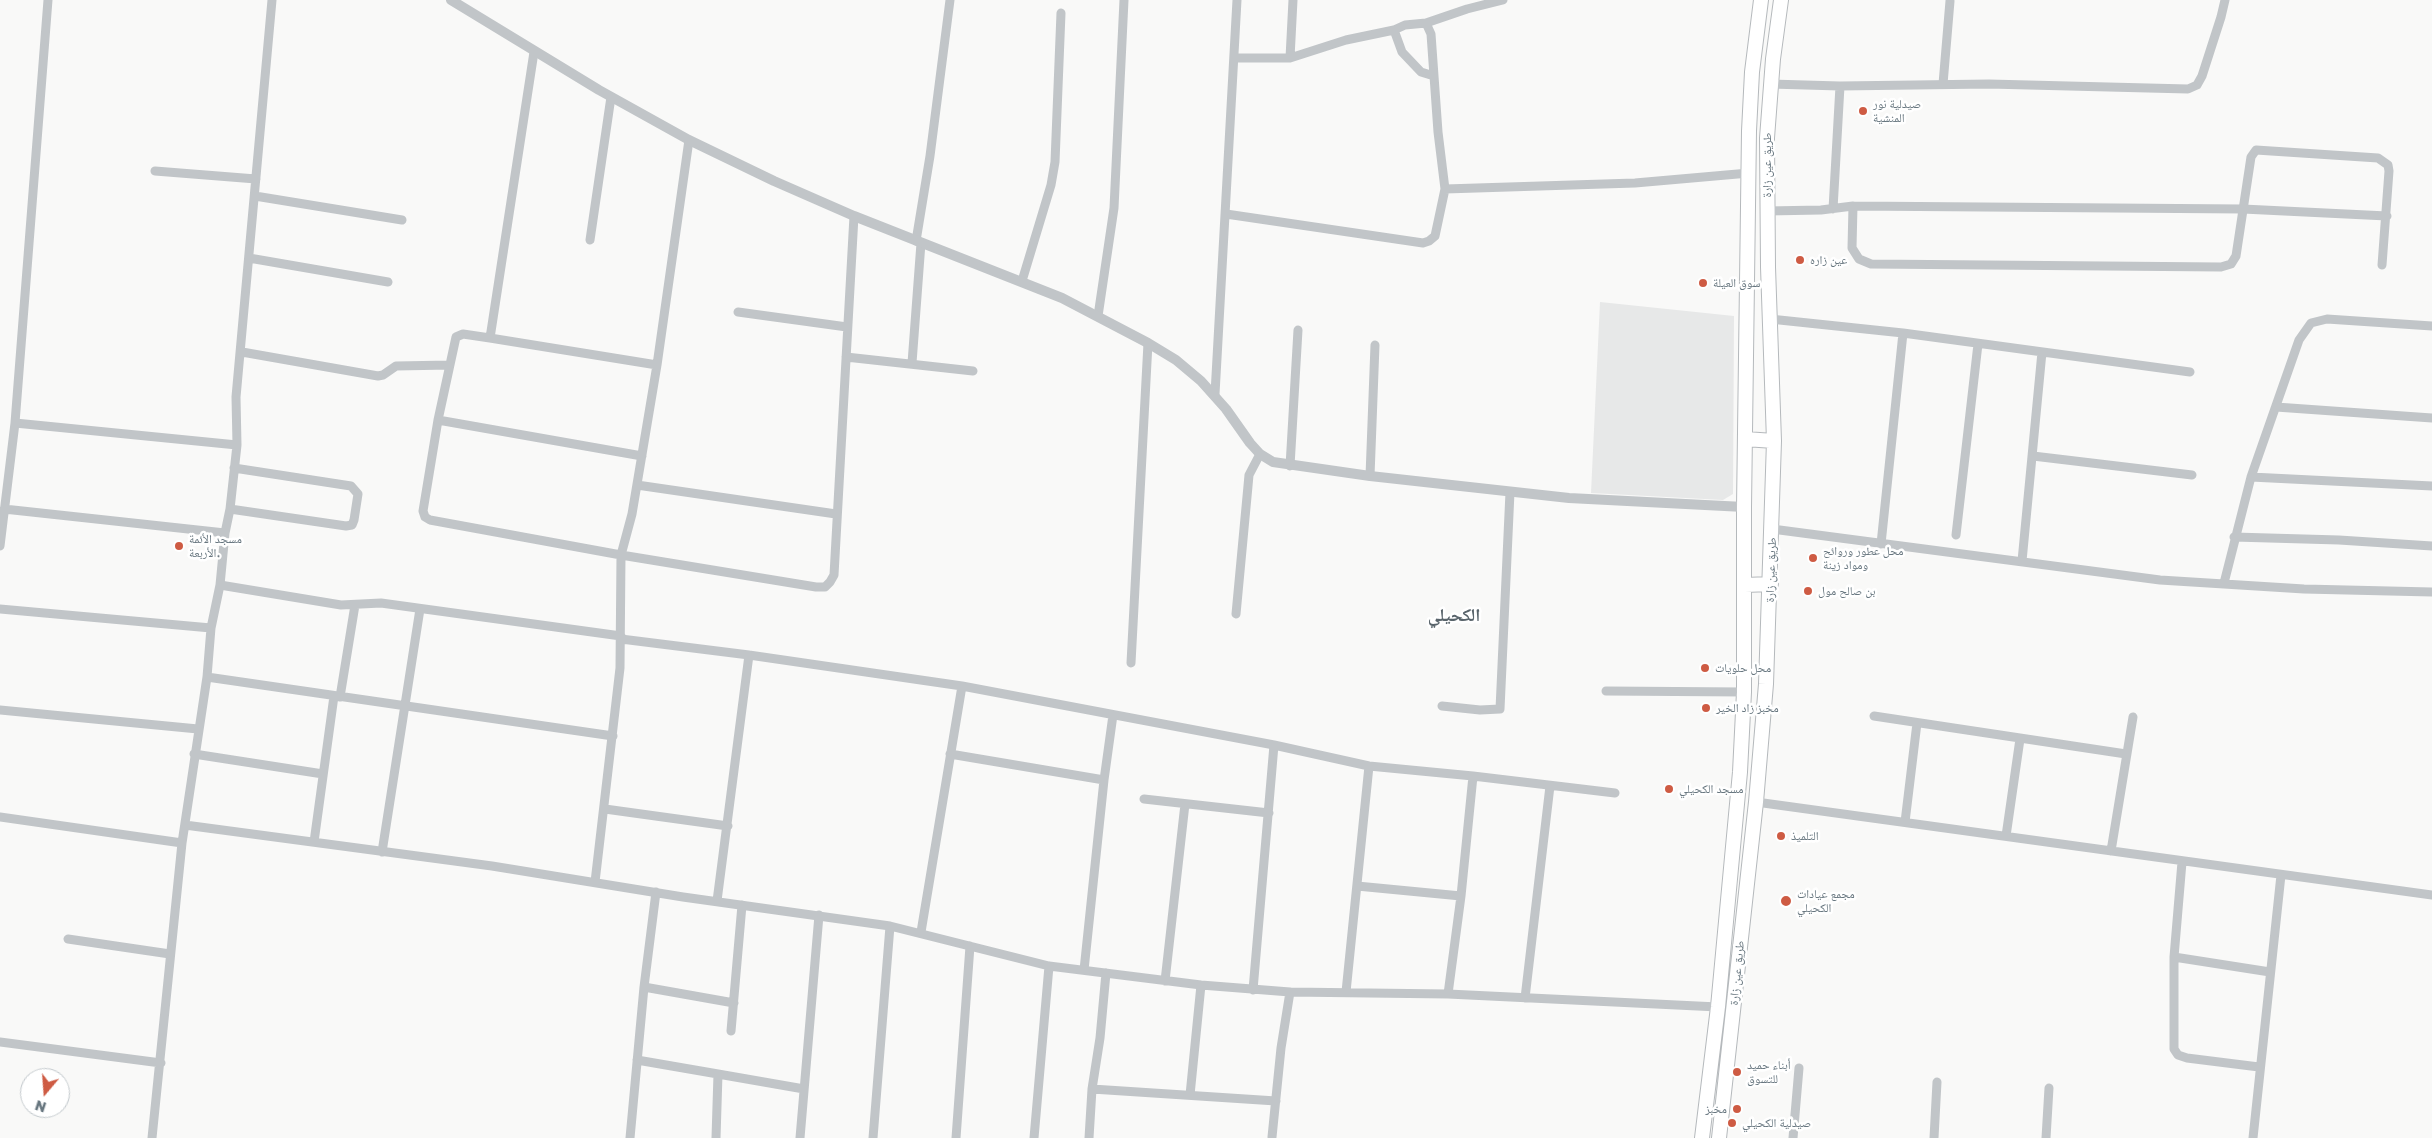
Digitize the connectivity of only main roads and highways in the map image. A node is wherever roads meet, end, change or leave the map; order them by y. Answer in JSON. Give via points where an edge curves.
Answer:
{"nodes":[{"id":1,"x":1761,"y":0,"type":"edge"},
{"id":2,"x":1781,"y":0,"type":"edge"},
{"id":3,"x":1745,"y":439,"type":"junction"},
{"id":4,"x":1774,"y":441,"type":"junction"},
{"id":5,"x":1771,"y":584,"type":"junction"},
{"id":6,"x":1745,"y":586,"type":"junction"},
{"id":7,"x":1702,"y":1138,"type":"edge"},
{"id":8,"x":1719,"y":1138,"type":"edge"}],
"edges":[{"from":1,"to":3,"type":"main road","name":"طريق عين زارة","via":[[1752,72]]},
{"from":2,"to":4,"type":"main road","name":"طريق عين زارة","via":[[1770,84],[1767,147]]},
{"from":3,"to":4,"type":"main road"},
{"from":3,"to":6,"type":"main road","name":"طريق عين زارة"},
{"from":4,"to":5,"type":"main road","name":"طريق عين زارة"},
{"from":5,"to":6,"type":"main road"},
{"from":5,"to":8,"type":"main road","name":"طريق عين زارة","via":[[1756,802]]},
{"from":6,"to":7,"type":"main road","name":"طريق عين زارة","via":[[1740,772]]}]}
